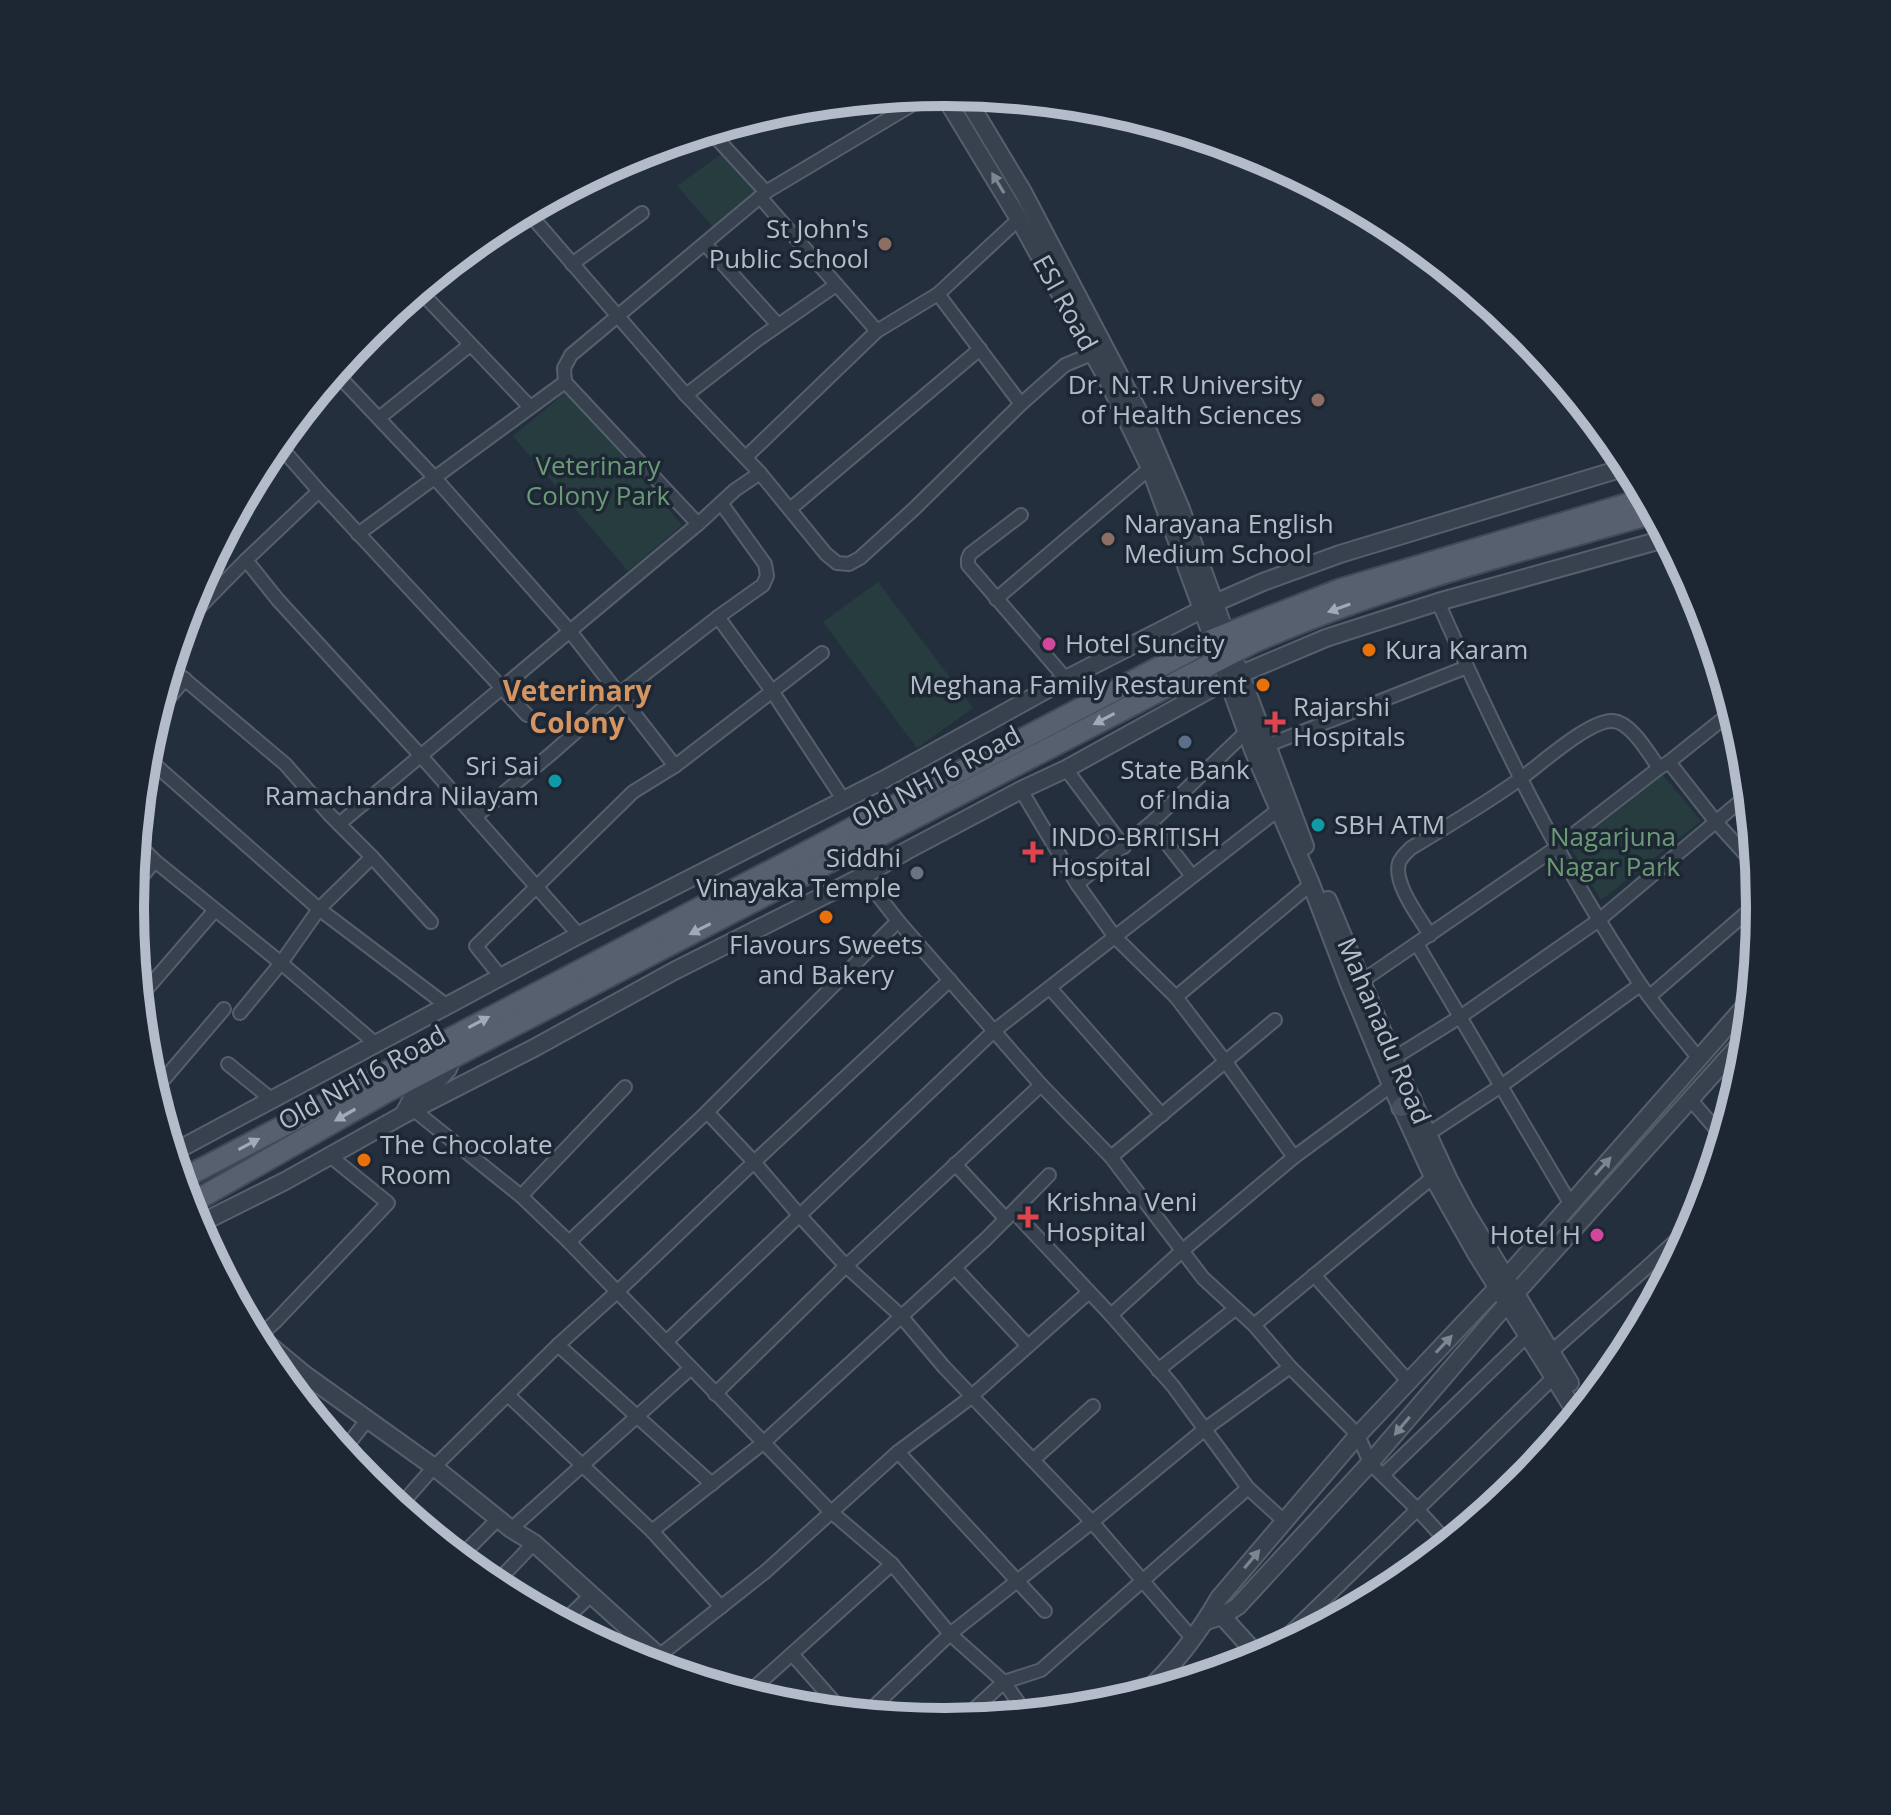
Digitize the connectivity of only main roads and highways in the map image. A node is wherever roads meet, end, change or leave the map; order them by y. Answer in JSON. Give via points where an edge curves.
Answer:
{"nodes":[{"id":1,"x":1636,"y":501,"type":"edge"},
{"id":2,"x":1645,"y":516,"type":"edge"},
{"id":3,"x":1223,"y":646,"type":"junction"},
{"id":4,"x":191,"y":1175,"type":"edge"},
{"id":5,"x":199,"y":1199,"type":"edge"}],
"edges":[{"from":1,"to":3,"type":"main road","name":"Old NH16 Road","via":[[1341,589]]},
{"from":2,"to":3,"type":"main road","name":"Old NH16 Road","one_way":true,"via":[[1400,586]]},
{"from":4,"to":3,"type":"main road","name":"Old NH16 Road","one_way":true},
{"from":3,"to":5,"type":"main road","name":"Old NH16 Road","one_way":true,"via":[[388,1091]]}]}
